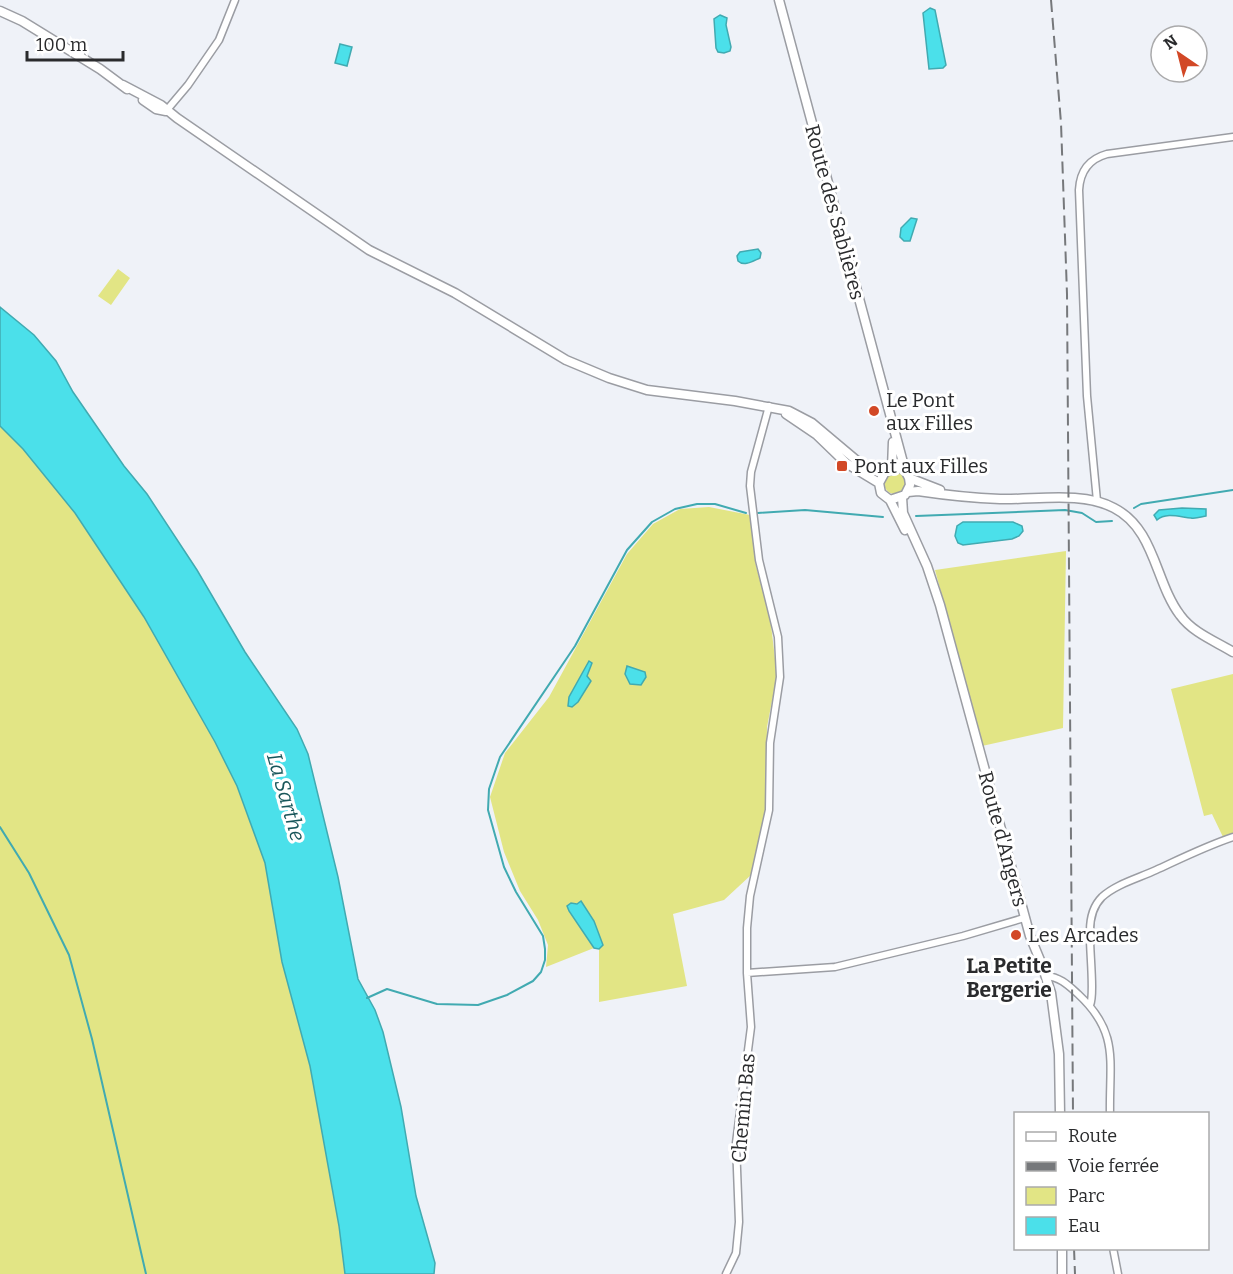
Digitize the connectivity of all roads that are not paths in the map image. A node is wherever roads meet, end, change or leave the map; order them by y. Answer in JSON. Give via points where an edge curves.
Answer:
{"nodes":[{"id":1,"x":235,"y":0,"type":"edge"},
{"id":2,"x":779,"y":0,"type":"edge"},
{"id":3,"x":0,"y":11,"type":"edge"},
{"id":4,"x":166,"y":111,"type":"junction"},
{"id":5,"x":1233,"y":137,"type":"edge"},
{"id":6,"x":769,"y":406,"type":"junction"},
{"id":7,"x":891,"y":424,"type":"junction"},
{"id":8,"x":889,"y":470,"type":"junction"},
{"id":9,"x":907,"y":474,"type":"junction"},
{"id":10,"x":879,"y":483,"type":"junction"},
{"id":11,"x":905,"y":495,"type":"junction"},
{"id":12,"x":964,"y":496,"type":"junction"},
{"id":13,"x":890,"y":500,"type":"junction"},
{"id":14,"x":1092,"y":500,"type":"junction"},
{"id":15,"x":927,"y":566,"type":"junction"},
{"id":16,"x":1233,"y":651,"type":"edge"},
{"id":17,"x":1233,"y":837,"type":"edge"},
{"id":18,"x":1024,"y":918,"type":"junction"},
{"id":19,"x":748,"y":974,"type":"junction"},
{"id":20,"x":1046,"y":976,"type":"junction"},
{"id":21,"x":1090,"y":1005,"type":"junction"},
{"id":22,"x":1060,"y":1112,"type":"edge"},
{"id":23,"x":1110,"y":1112,"type":"edge"},
{"id":24,"x":1062,"y":1250,"type":"edge"},
{"id":25,"x":1113,"y":1250,"type":"edge"},
{"id":26,"x":726,"y":1274,"type":"edge"},
{"id":27,"x":1062,"y":1274,"type":"edge"},
{"id":28,"x":1118,"y":1274,"type":"edge"}],
"edges":[{"from":1,"to":4,"type":"street","via":[[219,40]]},
{"from":2,"to":7,"type":"street","name":"Route des Sablières"},
{"from":3,"to":4,"type":"street"},
{"from":4,"to":6,"type":"street","via":[[369,250],[455,293],[546,350],[585,369],[647,390]]},
{"from":5,"to":14,"type":"street","via":[[1107,154],[1091,161],[1082,173],[1079,190],[1094,472]]},
{"from":6,"to":8,"type":"street","via":[[801,416],[874,470]]},
{"from":6,"to":10,"type":"street","via":[[800,423],[846,463]]},
{"from":6,"to":19,"type":"street","name":"Chemin Bas","via":[[750,486],[759,560],[778,637],[780,677],[770,743],[769,810],[750,896]]},
{"from":7,"to":8,"type":"street","name":"Route des Sablières","via":[[894,450]]},
{"from":7,"to":9,"type":"street","name":"Route des Sablières"},
{"from":8,"to":9,"type":"street","via":[[898,468]]},
{"from":8,"to":10,"type":"street"},
{"from":9,"to":11,"type":"street"},
{"from":9,"to":12,"type":"street","via":[[928,486]]},
{"from":10,"to":13,"type":"street"},
{"from":11,"to":12,"type":"street","via":[[918,491]]},
{"from":11,"to":13,"type":"street"},
{"from":11,"to":15,"type":"street","name":"Route d'Angers","via":[[903,513]]},
{"from":12,"to":14,"type":"street"},
{"from":13,"to":15,"type":"street","name":"Route d'Angers"},
{"from":14,"to":16,"type":"street","via":[[1116,509],[1137,528],[1185,621]]},
{"from":15,"to":18,"type":"street","name":"Route d'Angers"},
{"from":17,"to":21,"type":"street","via":[[1188,854],[1113,890],[1099,901],[1090,923]]},
{"from":18,"to":19,"type":"street","via":[[835,967]]},
{"from":18,"to":20,"type":"street","name":"Route d'Angers"},
{"from":19,"to":26,"type":"street","name":"Chemin Bas","via":[[751,1027],[736,1143],[739,1222],[736,1253]]},
{"from":20,"to":21,"type":"street","via":[[1065,982]]},
{"from":20,"to":22,"type":"street","name":"Route d'Angers","via":[[1058,1043]]},
{"from":21,"to":23,"type":"street","via":[[1108,1036]]},
{"from":24,"to":27,"type":"street"},
{"from":25,"to":28,"type":"street"}]}
